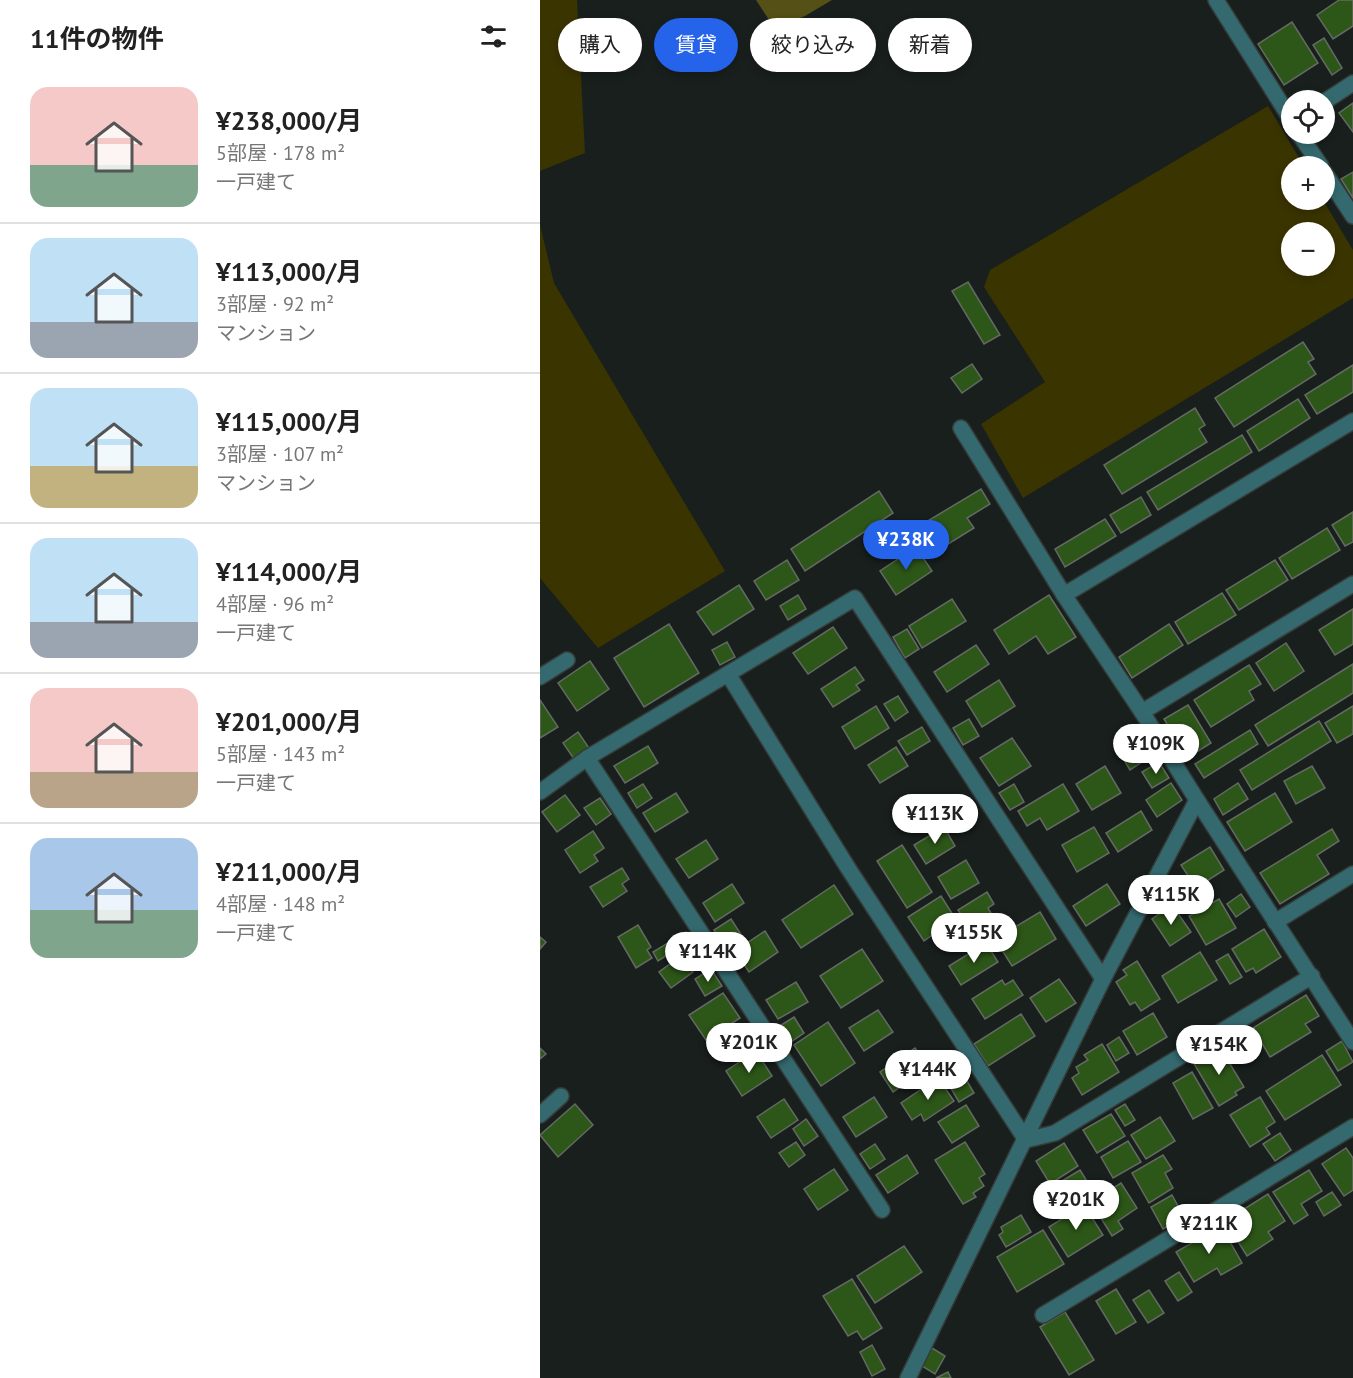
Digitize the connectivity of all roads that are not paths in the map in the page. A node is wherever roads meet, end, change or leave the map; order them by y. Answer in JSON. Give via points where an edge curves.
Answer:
{"nodes":[{"id":1,"x":1216,"y":0,"type":"edge"},
{"id":2,"x":1353,"y":83,"type":"edge"},
{"id":3,"x":1335,"y":95,"type":"edge"},
{"id":4,"x":1281,"y":103,"type":"edge"},
{"id":5,"x":1335,"y":189,"type":"edge"},
{"id":6,"x":1353,"y":216,"type":"edge"},
{"id":7,"x":1353,"y":421,"type":"edge"},
{"id":8,"x":961,"y":428,"type":"dead end"},
{"id":9,"x":1353,"y":584,"type":"edge"},
{"id":10,"x":1064,"y":595,"type":"junction"},
{"id":11,"x":567,"y":660,"type":"dead end"},
{"id":12,"x":728,"y":674,"type":"junction"},
{"id":13,"x":540,"y":677,"type":"edge"},
{"id":14,"x":1142,"y":712,"type":"junction"},
{"id":15,"x":587,"y":758,"type":"junction"},
{"id":16,"x":540,"y":792,"type":"edge"},
{"id":17,"x":1197,"y":800,"type":"junction"},
{"id":18,"x":1353,"y":874,"type":"edge"},
{"id":19,"x":1275,"y":922,"type":"junction"},
{"id":20,"x":1312,"y":976,"type":"junction"},
{"id":21,"x":1103,"y":979,"type":"junction"},
{"id":22,"x":1353,"y":1042,"type":"edge"},
{"id":23,"x":561,"y":1096,"type":"dead end"},
{"id":24,"x":540,"y":1115,"type":"edge"},
{"id":25,"x":1353,"y":1126,"type":"edge"},
{"id":26,"x":1026,"y":1140,"type":"junction"},
{"id":27,"x":882,"y":1210,"type":"dead end"},
{"id":28,"x":1044,"y":1314,"type":"dead end"},
{"id":29,"x":908,"y":1378,"type":"edge"}],
"edges":[{"from":1,"to":4,"type":"street"},
{"from":2,"to":3,"type":"street"},
{"from":5,"to":6,"type":"street"},
{"from":7,"to":10,"type":"street"},
{"from":8,"to":10,"type":"street"},
{"from":9,"to":14,"type":"street"},
{"from":10,"to":14,"type":"street"},
{"from":11,"to":13,"type":"street"},
{"from":12,"to":15,"type":"street"},
{"from":12,"to":21,"type":"street","via":[[855,598]]},
{"from":12,"to":26,"type":"street","via":[[848,868]]},
{"from":14,"to":17,"type":"street"},
{"from":15,"to":16,"type":"street"},
{"from":15,"to":27,"type":"street"},
{"from":17,"to":19,"type":"street"},
{"from":17,"to":21,"type":"street"},
{"from":18,"to":19,"type":"street"},
{"from":19,"to":20,"type":"street"},
{"from":20,"to":22,"type":"street"},
{"from":20,"to":26,"type":"street","via":[[1055,1133]]},
{"from":21,"to":26,"type":"street"},
{"from":23,"to":24,"type":"street"},
{"from":25,"to":28,"type":"street"},
{"from":26,"to":29,"type":"street"}]}
